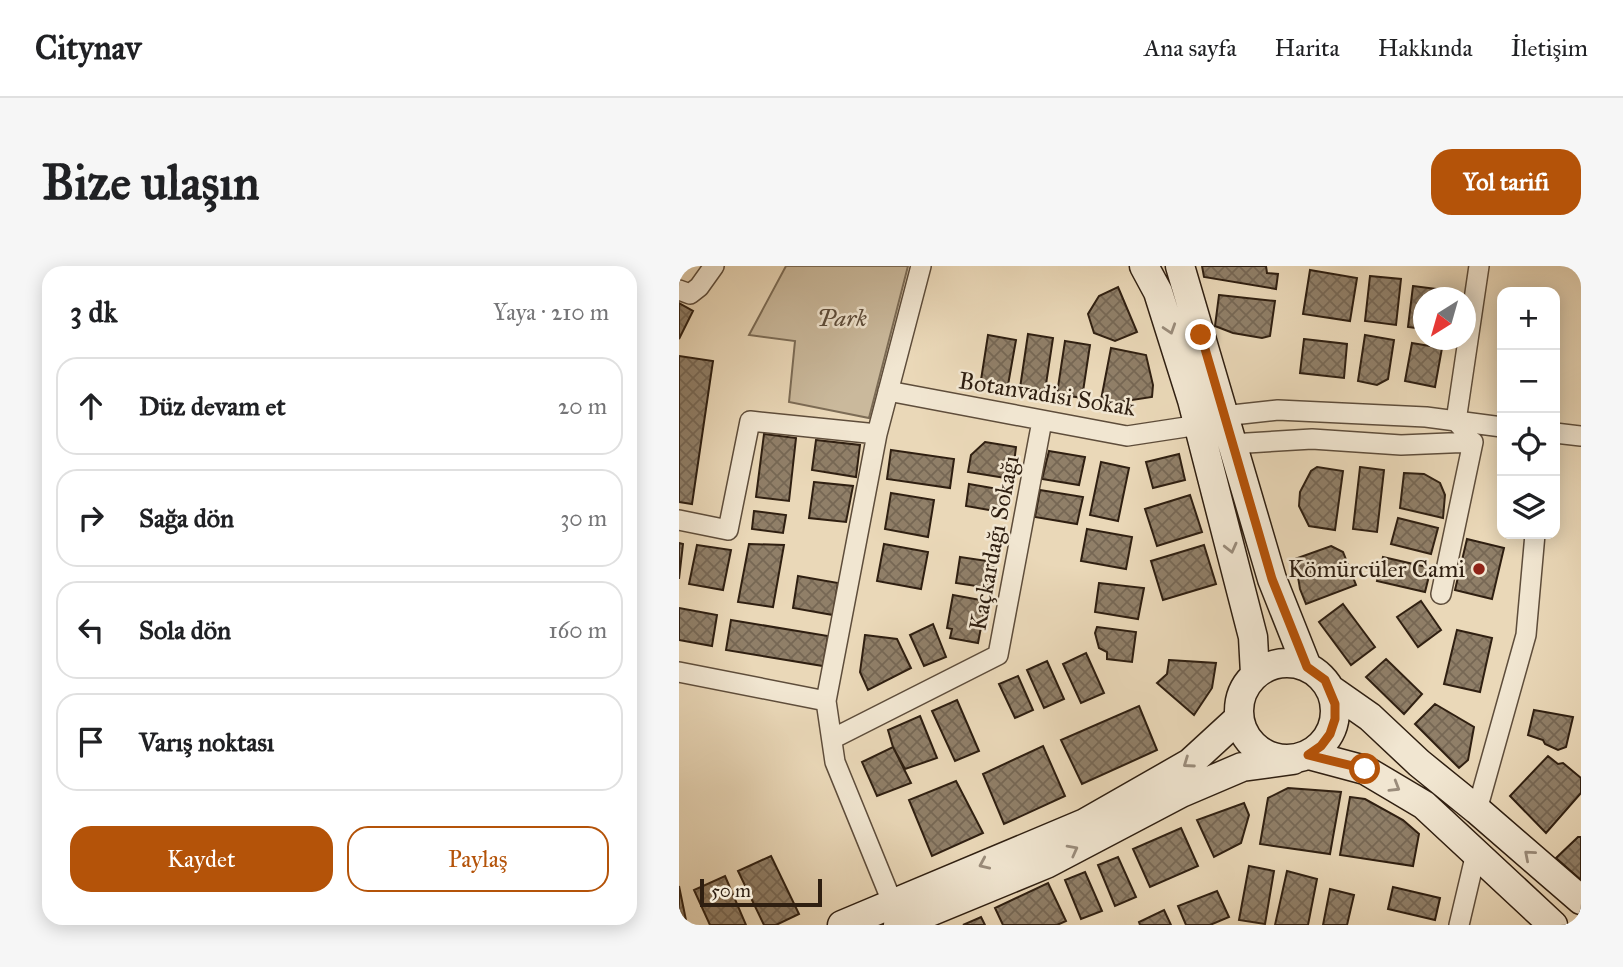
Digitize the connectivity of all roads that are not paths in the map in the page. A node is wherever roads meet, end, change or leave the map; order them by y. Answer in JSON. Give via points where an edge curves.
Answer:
{"nodes":[{"id":1,"x":714,"y":266,"type":"edge"},
{"id":2,"x":921,"y":266,"type":"edge"},
{"id":3,"x":1144,"y":266,"type":"edge"},
{"id":4,"x":1179,"y":266,"type":"edge"},
{"id":5,"x":1479,"y":266,"type":"edge"},
{"id":6,"x":679,"y":290,"type":"edge"},
{"id":7,"x":888,"y":391,"type":"junction"},
{"id":8,"x":1042,"y":421,"type":"junction"},
{"id":9,"x":1211,"y":421,"type":"junction"},
{"id":10,"x":1456,"y":421,"type":"junction"},
{"id":11,"x":1497,"y":426,"type":"edge"},
{"id":12,"x":877,"y":434,"type":"junction"},
{"id":13,"x":1560,"y":434,"type":"edge"},
{"id":14,"x":1581,"y":436,"type":"edge"},
{"id":15,"x":1473,"y":442,"type":"junction"},
{"id":16,"x":1231,"y":444,"type":"junction"},
{"id":17,"x":679,"y":520,"type":"edge"},
{"id":18,"x":1535,"y":539,"type":"edge"},
{"id":19,"x":1441,"y":594,"type":"dead end"},
{"id":20,"x":1307,"y":667,"type":"junction"},
{"id":21,"x":679,"y":672,"type":"edge"},
{"id":22,"x":1255,"y":674,"type":"junction"},
{"id":23,"x":1331,"y":689,"type":"junction"},
{"id":24,"x":826,"y":701,"type":"junction"},
{"id":25,"x":1239,"y":718,"type":"junction"},
{"id":26,"x":832,"y":739,"type":"junction"},
{"id":27,"x":1301,"y":757,"type":"junction"},
{"id":28,"x":1477,"y":810,"type":"junction"},
{"id":29,"x":1476,"y":853,"type":"junction"},
{"id":30,"x":1581,"y":900,"type":"edge"},
{"id":31,"x":898,"y":920,"type":"edge"},
{"id":32,"x":842,"y":925,"type":"edge"},
{"id":33,"x":1459,"y":925,"type":"edge"},
{"id":34,"x":1553,"y":925,"type":"edge"}],
"edges":[{"from":1,"to":6,"type":"street","via":[[690,294]]},
{"from":2,"to":7,"type":"street"},
{"from":3,"to":9,"type":"main road","one_way":true},
{"from":4,"to":9,"type":"main road"},
{"from":5,"to":10,"type":"street"},
{"from":7,"to":8,"type":"street","name":"Botanvadisi Sokak"},
{"from":7,"to":12,"type":"street"},
{"from":8,"to":9,"type":"street","name":"Botanvadisi Sokak","via":[[1127,436]]},
{"from":8,"to":26,"type":"street","name":"Kaçkardağı Sokağı","via":[[999,654]]},
{"from":9,"to":10,"type":"street","name":"Botanvadisi Sokak","via":[[1278,410]]},
{"from":9,"to":16,"type":"main road"},
{"from":9,"to":22,"type":"main road","one_way":true,"via":[[1253,638]]},
{"from":10,"to":11,"type":"street","name":"Botanvadisi Sokak"},
{"from":10,"to":15,"type":"street"},
{"from":12,"to":17,"type":"street","via":[[750,421],[728,530]]},
{"from":12,"to":24,"type":"street"},
{"from":13,"to":14,"type":"street"},
{"from":15,"to":16,"type":"street","via":[[1401,445],[1312,439]]},
{"from":15,"to":19,"type":"street"},
{"from":16,"to":20,"type":"main road","via":[[1272,579]]},
{"from":18,"to":28,"type":"street","via":[[1527,635]]},
{"from":20,"to":22,"type":"main road","via":[[1280,663]]},
{"from":20,"to":23,"type":"main road"},
{"from":21,"to":24,"type":"street"},
{"from":22,"to":25,"type":"main road","via":[[1239,702]]},
{"from":23,"to":27,"type":"main road","via":[[1335,719],[1326,740]]},
{"from":23,"to":28,"type":"main road"},
{"from":24,"to":26,"type":"street"},
{"from":25,"to":27,"type":"main road","via":[[1252,745],[1264,754],[1278,759]]},
{"from":25,"to":31,"type":"main road","one_way":true,"via":[[1190,763],[1085,822],[1003,855]]},
{"from":26,"to":31,"type":"street","via":[[835,762]]},
{"from":27,"to":29,"type":"main road","one_way":true,"via":[[1365,769],[1424,805]]},
{"from":31,"to":27,"type":"main road","one_way":true,"via":[[1046,864],[1181,793],[1242,767]]},
{"from":30,"to":28,"type":"main road","one_way":true},
{"from":29,"to":33,"type":"street"},
{"from":29,"to":34,"type":"main road"},
{"from":31,"to":32,"type":"main road"}]}
